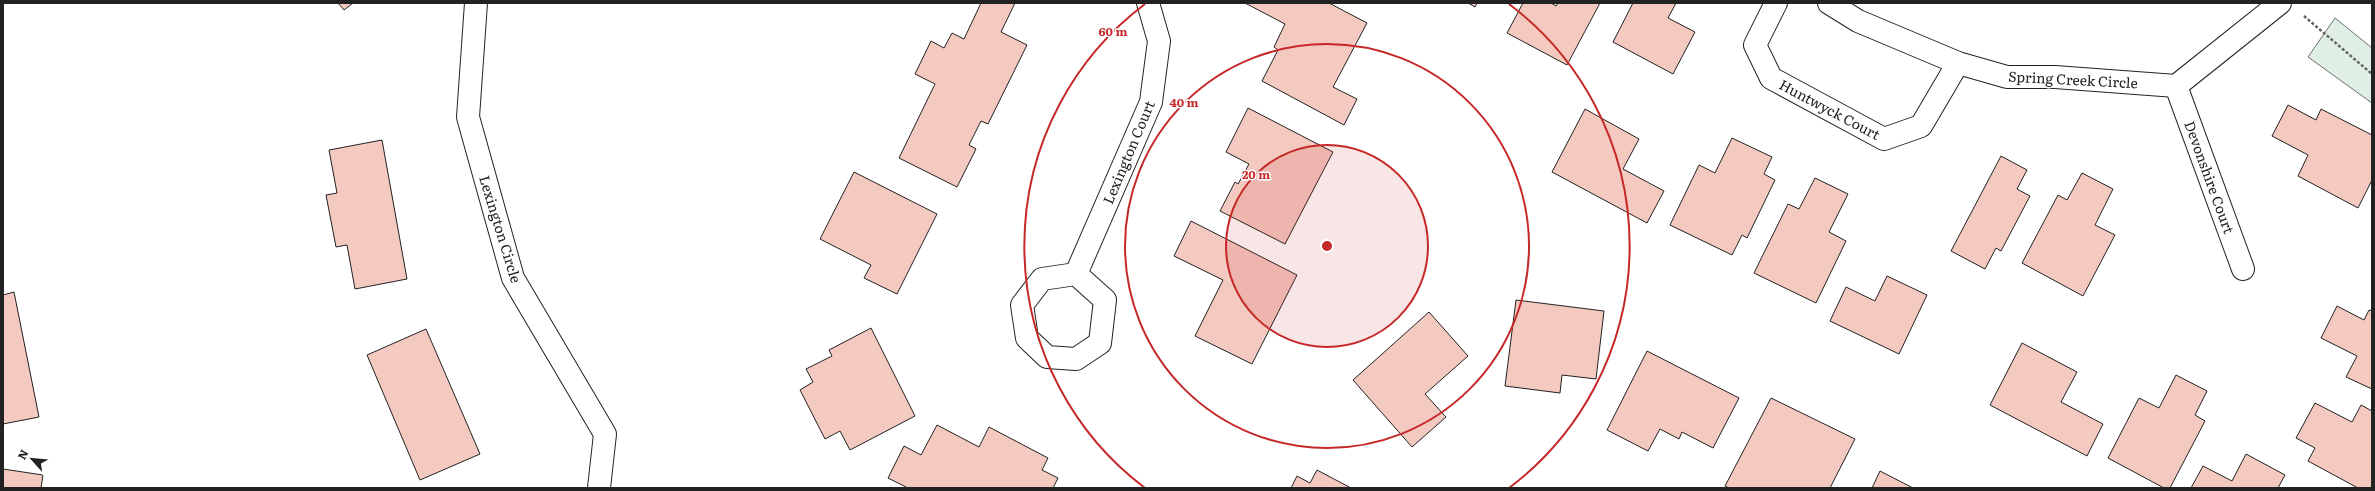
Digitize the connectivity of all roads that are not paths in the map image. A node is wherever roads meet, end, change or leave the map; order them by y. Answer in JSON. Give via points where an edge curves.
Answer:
{"nodes":[{"id":1,"x":476,"y":3,"type":"edge"},
{"id":2,"x":1148,"y":3,"type":"edge"},
{"id":3,"x":1776,"y":3,"type":"edge"},
{"id":4,"x":1829,"y":3,"type":"edge"},
{"id":5,"x":2280,"y":3,"type":"edge"},
{"id":6,"x":1958,"y":63,"type":"junction"},
{"id":7,"x":2176,"y":86,"type":"junction"},
{"id":8,"x":2243,"y":269,"type":"dead end"},
{"id":9,"x":1076,"y":274,"type":"dead end"},
{"id":10,"x":599,"y":488,"type":"edge"}],
"edges":[{"from":1,"to":10,"type":"street","name":"Lexington Circle","via":[[468,117],[513,278],[605,434]]},
{"from":2,"to":9,"type":"street","name":"Lexington Court","via":[[1158,41],[1151,102]]},
{"from":3,"to":6,"type":"street","name":"Huntwyck Court","via":[[1755,45],[1771,78],[1884,139],[1921,126]]},
{"from":4,"to":6,"type":"street","name":"Spring Creek Circle","via":[[1858,21]]},
{"from":5,"to":7,"type":"street"},
{"from":6,"to":7,"type":"street","name":"Spring Creek Circle","via":[[2007,77],[2055,77]]},
{"from":7,"to":8,"type":"street","name":"Devonshire Court"}]}
